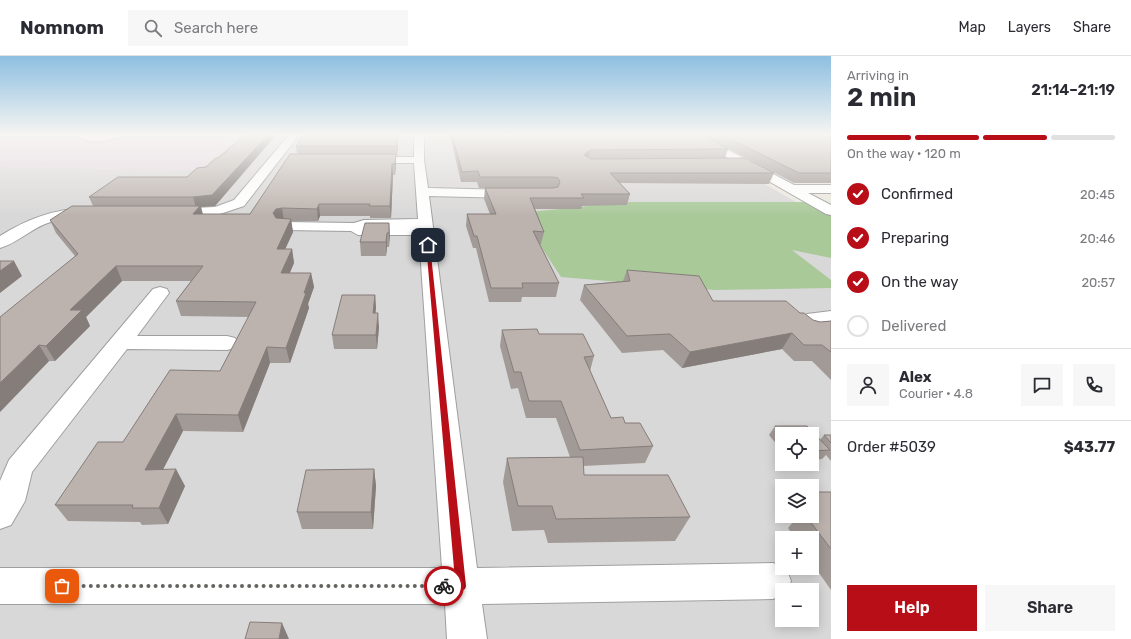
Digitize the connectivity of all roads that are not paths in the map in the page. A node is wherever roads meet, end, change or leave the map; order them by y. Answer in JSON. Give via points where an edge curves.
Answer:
{"nodes":[{"id":1,"x":273,"y":162,"type":"edge"},
{"id":2,"x":419,"y":162,"type":"edge"},
{"id":3,"x":719,"y":163,"type":"edge"},
{"id":4,"x":742,"y":163,"type":"joint"},
{"id":5,"x":792,"y":189,"type":"junction"},
{"id":6,"x":831,"y":189,"type":"edge"},
{"id":7,"x":423,"y":192,"type":"junction"},
{"id":8,"x":530,"y":193,"type":"edge"},
{"id":9,"x":831,"y":211,"type":"edge"},
{"id":10,"x":96,"y":212,"type":"edge"},
{"id":11,"x":158,"y":213,"type":"edge"},
{"id":12,"x":284,"y":226,"type":"edge"},
{"id":13,"x":426,"y":227,"type":"junction"},
{"id":14,"x":0,"y":243,"type":"edge"},
{"id":15,"x":160,"y":293,"type":"dead end"},
{"id":16,"x":121,"y":342,"type":"junction"},
{"id":17,"x":227,"y":343,"type":"dead end"},
{"id":18,"x":0,"y":515,"type":"edge"},
{"id":19,"x":773,"y":580,"type":"dead end"},
{"id":20,"x":0,"y":586,"type":"edge"},
{"id":21,"x":461,"y":586,"type":"junction"},
{"id":22,"x":467,"y":639,"type":"edge"}],
"edges":[{"from":1,"to":11,"type":"street","via":[[239,204],[217,211]]},
{"from":2,"to":7,"type":"street"},
{"from":3,"to":4,"type":"street"},
{"from":4,"to":5,"type":"street"},
{"from":5,"to":6,"type":"street"},
{"from":5,"to":9,"type":"street"},
{"from":7,"to":8,"type":"street"},
{"from":7,"to":13,"type":"street"},
{"from":10,"to":14,"type":"street","via":[[42,219],[20,229]]},
{"from":12,"to":13,"type":"street","via":[[355,227],[358,230]]},
{"from":13,"to":21,"type":"street"},
{"from":15,"to":16,"type":"street"},
{"from":16,"to":17,"type":"street"},
{"from":16,"to":18,"type":"street","via":[[19,468],[9,501]]},
{"from":19,"to":21,"type":"street"},
{"from":20,"to":21,"type":"street"},
{"from":21,"to":22,"type":"street"}]}
